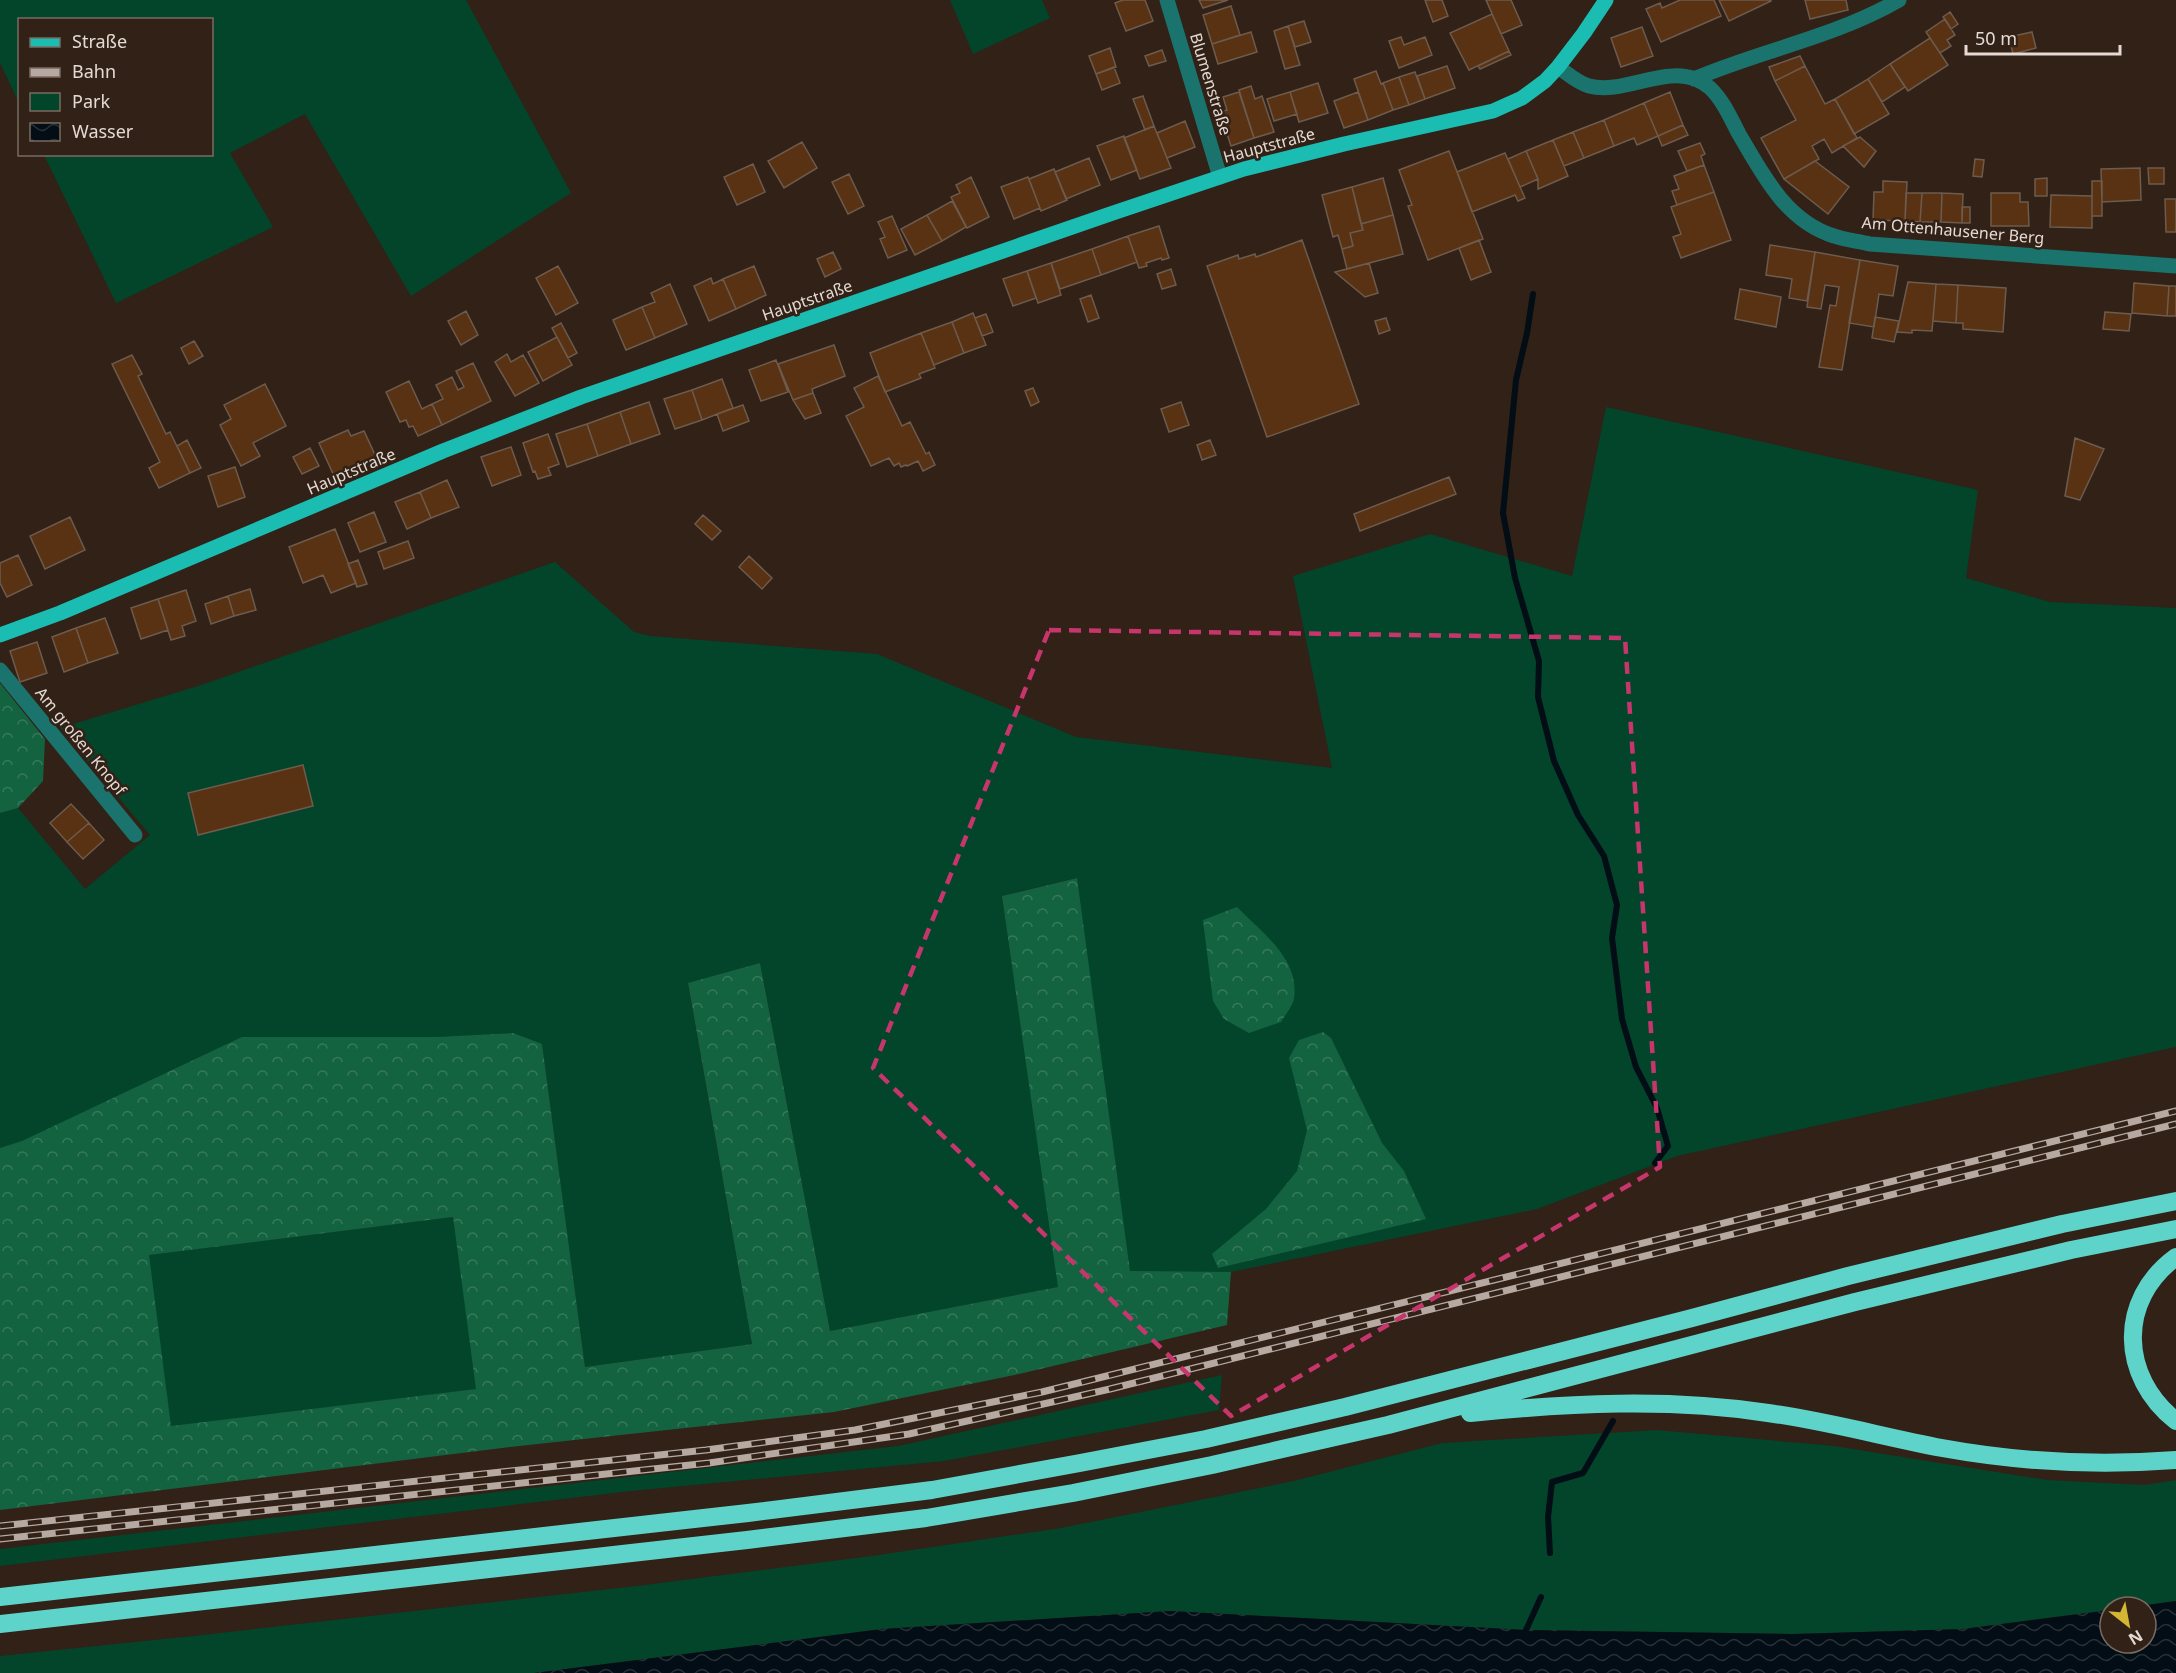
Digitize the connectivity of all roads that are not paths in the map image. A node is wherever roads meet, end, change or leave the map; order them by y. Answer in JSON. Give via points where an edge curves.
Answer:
{"nodes":[{"id":1,"x":1167,"y":0,"type":"edge"},
{"id":2,"x":1606,"y":0,"type":"edge"},
{"id":3,"x":1899,"y":0,"type":"edge"},
{"id":4,"x":1558,"y":67,"type":"junction"},
{"id":5,"x":1694,"y":79,"type":"junction"},
{"id":6,"x":1220,"y":177,"type":"junction"},
{"id":7,"x":2176,"y":266,"type":"edge"},
{"id":8,"x":0,"y":635,"type":"edge"},
{"id":9,"x":0,"y":670,"type":"edge"},
{"id":10,"x":135,"y":835,"type":"dead end"},
{"id":11,"x":2176,"y":1201,"type":"edge"},
{"id":12,"x":2176,"y":1229,"type":"edge"},
{"id":13,"x":2176,"y":1257,"type":"edge"},
{"id":14,"x":2176,"y":1421,"type":"edge"},
{"id":15,"x":1388,"y":1425,"type":"junction"},
{"id":16,"x":2176,"y":1461,"type":"edge"},
{"id":17,"x":0,"y":1597,"type":"edge"},
{"id":18,"x":0,"y":1624,"type":"edge"}],
"edges":[{"from":1,"to":6,"type":"street","name":"Blumenstraße"},
{"from":2,"to":4,"type":"main road","name":"Hauptstraße"},
{"from":3,"to":5,"type":"street","via":[[1814,39]]},
{"from":4,"to":5,"type":"street","via":[[1576,80],[1603,88],[1656,78]]},
{"from":4,"to":6,"type":"main road","name":"Hauptstraße","via":[[1522,98],[1493,111],[1334,146]]},
{"from":5,"to":7,"type":"street","name":"Am Ottenhausener Berg","via":[[1709,87],[1721,102],[1763,175],[1786,206],[1812,226],[1834,236],[1870,244]]},
{"from":6,"to":8,"type":"main road","name":"Hauptstraße","via":[[581,397]]},
{"from":9,"to":10,"type":"street","name":"Am großen Knopf"},
{"from":11,"to":17,"type":"highway","via":[[1848,1276],[1345,1407],[1206,1439],[932,1490]]},
{"from":12,"to":15,"type":"highway","via":[[2070,1250],[1855,1302]]},
{"from":13,"to":14,"type":"highway","via":[[2145,1289],[2133,1321],[2132,1337],[2136,1363],[2146,1388]]},
{"from":15,"to":16,"type":"highway","via":[[1523,1408],[1611,1403],[1678,1405],[1770,1413],[1944,1448],[2047,1462]]},
{"from":15,"to":18,"type":"highway","via":[[1073,1493],[926,1518]]}]}
